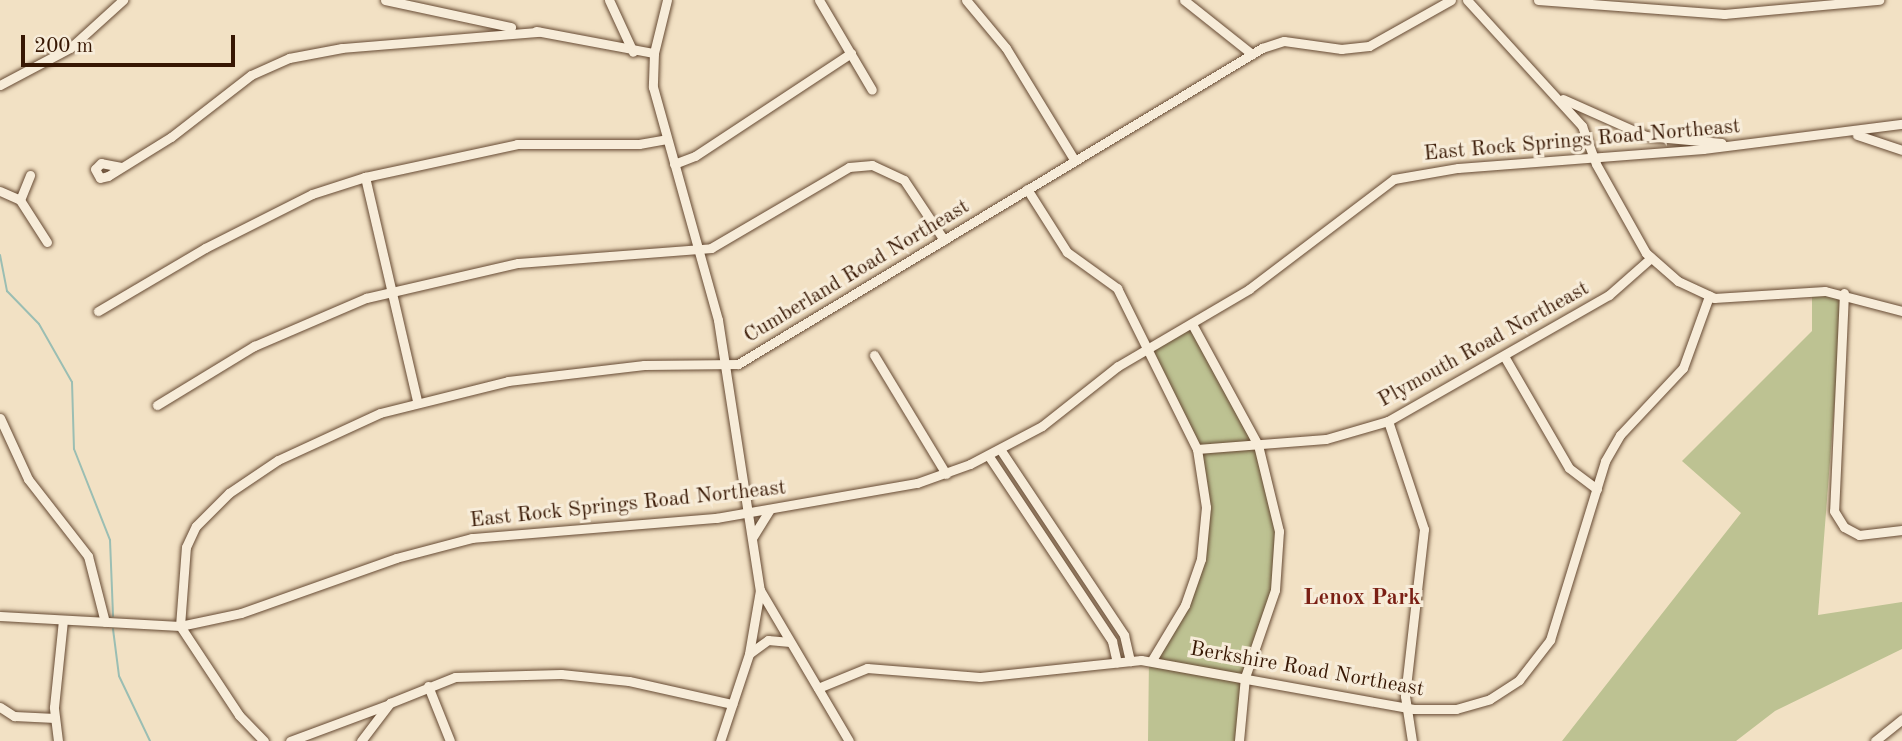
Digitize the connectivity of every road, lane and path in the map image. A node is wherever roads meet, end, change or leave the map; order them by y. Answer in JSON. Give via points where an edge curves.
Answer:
{"nodes":[{"id":1,"x":123,"y":0,"type":"edge"},
{"id":2,"x":385,"y":0,"type":"edge"},
{"id":3,"x":609,"y":0,"type":"edge"},
{"id":4,"x":667,"y":0,"type":"edge"},
{"id":5,"x":819,"y":0,"type":"edge"},
{"id":6,"x":966,"y":0,"type":"edge"},
{"id":7,"x":1184,"y":0,"type":"edge"},
{"id":8,"x":1451,"y":0,"type":"edge"},
{"id":9,"x":1468,"y":0,"type":"edge"},
{"id":10,"x":1538,"y":0,"type":"edge"},
{"id":11,"x":1879,"y":0,"type":"edge"},
{"id":12,"x":538,"y":32,"type":"junction"},
{"id":13,"x":633,"y":52,"type":"junction"},
{"id":14,"x":654,"y":53,"type":"junction"},
{"id":15,"x":851,"y":54,"type":"junction"},
{"id":16,"x":1252,"y":54,"type":"junction"},
{"id":17,"x":0,"y":85,"type":"edge"},
{"id":18,"x":1548,"y":88,"type":"junction"},
{"id":19,"x":872,"y":90,"type":"dead end"},
{"id":20,"x":1902,"y":124,"type":"edge"},
{"id":21,"x":1886,"y":128,"type":"junction"},
{"id":22,"x":1849,"y":133,"type":"junction"},
{"id":23,"x":667,"y":139,"type":"junction"},
{"id":24,"x":1738,"y":144,"type":"junction"},
{"id":25,"x":1902,"y":150,"type":"edge"},
{"id":26,"x":1595,"y":155,"type":"junction"},
{"id":27,"x":1074,"y":161,"type":"junction"},
{"id":28,"x":674,"y":164,"type":"junction"},
{"id":29,"x":121,"y":167,"type":"dead end"},
{"id":30,"x":30,"y":175,"type":"dead end"},
{"id":31,"x":365,"y":177,"type":"junction"},
{"id":32,"x":1027,"y":189,"type":"junction"},
{"id":33,"x":0,"y":191,"type":"edge"},
{"id":34,"x":20,"y":200,"type":"junction"},
{"id":35,"x":944,"y":240,"type":"junction"},
{"id":36,"x":47,"y":243,"type":"dead end"},
{"id":37,"x":698,"y":248,"type":"junction"},
{"id":38,"x":1651,"y":258,"type":"junction"},
{"id":39,"x":392,"y":290,"type":"junction"},
{"id":40,"x":1844,"y":293,"type":"junction"},
{"id":41,"x":1709,"y":296,"type":"junction"},
{"id":42,"x":98,"y":311,"type":"dead end"},
{"id":43,"x":1902,"y":312,"type":"edge"},
{"id":44,"x":1192,"y":324,"type":"junction"},
{"id":45,"x":1144,"y":351,"type":"junction"},
{"id":46,"x":874,"y":355,"type":"dead end"},
{"id":47,"x":1504,"y":356,"type":"junction"},
{"id":48,"x":727,"y":363,"type":"junction"},
{"id":49,"x":417,"y":401,"type":"junction"},
{"id":50,"x":157,"y":405,"type":"dead end"},
{"id":51,"x":0,"y":418,"type":"edge"},
{"id":52,"x":1388,"y":421,"type":"junction"},
{"id":53,"x":1258,"y":445,"type":"junction"},
{"id":54,"x":1000,"y":449,"type":"junction"},
{"id":55,"x":1197,"y":449,"type":"junction"},
{"id":56,"x":988,"y":455,"type":"junction"},
{"id":57,"x":946,"y":474,"type":"junction"},
{"id":58,"x":1597,"y":489,"type":"junction"},
{"id":59,"x":770,"y":509,"type":"junction"},
{"id":60,"x":747,"y":513,"type":"junction"},
{"id":61,"x":1902,"y":530,"type":"edge"},
{"id":62,"x":752,"y":538,"type":"junction"},
{"id":63,"x":1065,"y":547,"type":"junction"},
{"id":64,"x":1053,"y":554,"type":"junction"},
{"id":65,"x":760,"y":590,"type":"junction"},
{"id":66,"x":0,"y":616,"type":"edge"},
{"id":67,"x":63,"y":620,"type":"junction"},
{"id":68,"x":105,"y":622,"type":"junction"},
{"id":69,"x":180,"y":626,"type":"junction"},
{"id":70,"x":790,"y":642,"type":"junction"},
{"id":71,"x":749,"y":654,"type":"junction"},
{"id":72,"x":1152,"y":660,"type":"junction"},
{"id":73,"x":1130,"y":661,"type":"junction"},
{"id":74,"x":1117,"y":662,"type":"junction"},
{"id":75,"x":1245,"y":677,"type":"junction"},
{"id":76,"x":428,"y":686,"type":"junction"},
{"id":77,"x":818,"y":688,"type":"junction"},
{"id":78,"x":390,"y":703,"type":"junction"},
{"id":79,"x":732,"y":704,"type":"junction"},
{"id":80,"x":1405,"y":707,"type":"junction"},
{"id":81,"x":0,"y":708,"type":"edge"},
{"id":82,"x":55,"y":718,"type":"junction"},
{"id":83,"x":1902,"y":719,"type":"edge"},
{"id":84,"x":58,"y":741,"type":"edge"},
{"id":85,"x":264,"y":741,"type":"edge"},
{"id":86,"x":290,"y":741,"type":"edge"},
{"id":87,"x":361,"y":741,"type":"edge"},
{"id":88,"x":450,"y":741,"type":"edge"},
{"id":89,"x":720,"y":741,"type":"edge"},
{"id":90,"x":849,"y":741,"type":"edge"},
{"id":91,"x":1239,"y":741,"type":"edge"},
{"id":92,"x":1412,"y":741,"type":"edge"},
{"id":93,"x":1875,"y":741,"type":"edge"}],
"edges":[{"from":1,"to":17,"type":"street","via":[[70,48]]},
{"from":2,"to":12,"type":"street"},
{"from":3,"to":13,"type":"street"},
{"from":4,"to":14,"type":"street"},
{"from":5,"to":15,"type":"street"},
{"from":6,"to":27,"type":"street","via":[[1006,48]]},
{"from":7,"to":16,"type":"street"},
{"from":8,"to":16,"type":"street","name":"Cumberland Road Northeast","via":[[1369,46],[1341,49],[1284,41]]},
{"from":9,"to":18,"type":"street"},
{"from":10,"to":11,"type":"street","via":[[1724,14]]},
{"from":12,"to":13,"type":"street"},
{"from":12,"to":29,"type":"street","via":[[342,48],[289,58],[251,75],[172,137]]},
{"from":13,"to":14,"type":"street"},
{"from":14,"to":23,"type":"street","via":[[653,87]]},
{"from":15,"to":19,"type":"street"},
{"from":15,"to":28,"type":"street"},
{"from":16,"to":27,"type":"street","name":"Cumberland Road Northeast"},
{"from":18,"to":24,"type":"street","via":[[1581,110],[1635,133]]},
{"from":18,"to":26,"type":"street","via":[[1582,126]]},
{"from":20,"to":21,"type":"street","name":"East Rock Springs Road Northeast"},
{"from":21,"to":22,"type":"street","name":"East Rock Springs Road Northeast"},
{"from":21,"to":25,"type":"street","via":[[1886,141]]},
{"from":22,"to":24,"type":"street","name":"East Rock Springs Road Northeast"},
{"from":22,"to":25,"type":"street"},
{"from":23,"to":28,"type":"street"},
{"from":23,"to":31,"type":"street","via":[[639,144],[517,144]]},
{"from":24,"to":26,"type":"street","name":"East Rock Springs Road Northeast"},
{"from":26,"to":38,"type":"street"},
{"from":26,"to":44,"type":"street","name":"East Rock Springs Road Northeast","via":[[1394,179],[1249,289]]},
{"from":27,"to":32,"type":"street","name":"Cumberland Road Northeast"},
{"from":28,"to":37,"type":"street"},
{"from":30,"to":34,"type":"street"},
{"from":31,"to":39,"type":"street"},
{"from":31,"to":42,"type":"street","via":[[312,194],[205,248]]},
{"from":32,"to":35,"type":"street","name":"Cumberland Road Northeast"},
{"from":32,"to":45,"type":"street","via":[[1067,252],[1117,288]]},
{"from":33,"to":34,"type":"street"},
{"from":34,"to":36,"type":"street"},
{"from":35,"to":37,"type":"street","via":[[904,180],[884,168],[862,164],[838,171],[711,248]]},
{"from":35,"to":48,"type":"street","name":"Cumberland Road Northeast","via":[[748,359]]},
{"from":37,"to":39,"type":"street","via":[[518,263]]},
{"from":37,"to":48,"type":"street"},
{"from":38,"to":41,"type":"street"},
{"from":38,"to":47,"type":"street","name":"Plymouth Road Northeast","via":[[1609,295]]},
{"from":39,"to":49,"type":"street"},
{"from":39,"to":50,"type":"street","via":[[254,346]]},
{"from":40,"to":41,"type":"street"},
{"from":40,"to":43,"type":"street"},
{"from":40,"to":61,"type":"street","via":[[1833,511],[1844,527],[1859,535]]},
{"from":41,"to":58,"type":"street","name":"Berkshire Road Northeast","via":[[1682,368],[1620,435]]},
{"from":44,"to":45,"type":"street","name":"East Rock Springs Road Northeast"},
{"from":44,"to":53,"type":"street"},
{"from":45,"to":54,"type":"street","name":"East Rock Springs Road Northeast","via":[[1099,378],[1042,426]]},
{"from":45,"to":55,"type":"street"},
{"from":46,"to":57,"type":"street"},
{"from":47,"to":52,"type":"street","name":"Plymouth Road Northeast"},
{"from":47,"to":58,"type":"street","via":[[1569,468]]},
{"from":48,"to":49,"type":"street","name":"Cumberland Road Northeast","via":[[576,371]]},
{"from":48,"to":60,"type":"street"},
{"from":49,"to":69,"type":"street","name":"Cumberland Road Northeast","via":[[322,436],[211,510],[186,547]]},
{"from":51,"to":68,"type":"street","via":[[28,479],[88,556]]},
{"from":52,"to":53,"type":"street","name":"Plymouth Road Northeast","via":[[1326,439]]},
{"from":52,"to":80,"type":"street","via":[[1424,529]]},
{"from":53,"to":55,"type":"street","name":"Plymouth Road Northeast"},
{"from":53,"to":75,"type":"street","via":[[1276,502],[1279,561],[1270,615]]},
{"from":54,"to":56,"type":"street","name":"East Rock Springs Road Northeast"},
{"from":54,"to":63,"type":"street"},
{"from":55,"to":72,"type":"street","via":[[1206,507],[1201,559],[1185,605]]},
{"from":56,"to":57,"type":"street","name":"East Rock Springs Road Northeast"},
{"from":56,"to":64,"type":"street"},
{"from":57,"to":59,"type":"street","name":"East Rock Springs Road Northeast"},
{"from":58,"to":80,"type":"street","name":"Berkshire Road Northeast","via":[[1566,598],[1532,667],[1505,691],[1473,705],[1440,711]]},
{"from":59,"to":60,"type":"street","name":"East Rock Springs Road Northeast"},
{"from":59,"to":62,"type":"street"},
{"from":60,"to":62,"type":"street"},
{"from":60,"to":69,"type":"street","name":"East Rock Springs Road Northeast","via":[[472,538],[386,561],[241,613]]},
{"from":62,"to":65,"type":"street"},
{"from":63,"to":64,"type":"street"},
{"from":63,"to":73,"type":"street","via":[[1124,635]]},
{"from":64,"to":74,"type":"street","via":[[1112,641]]},
{"from":65,"to":70,"type":"street"},
{"from":65,"to":71,"type":"street"},
{"from":66,"to":67,"type":"street","name":"East Rock Springs Road Northeast"},
{"from":67,"to":68,"type":"street","name":"East Rock Springs Road Northeast"},
{"from":67,"to":82,"type":"street"},
{"from":68,"to":69,"type":"street","name":"East Rock Springs Road Northeast"},
{"from":69,"to":85,"type":"street","via":[[239,715]]},
{"from":70,"to":71,"type":"street","via":[[768,640]]},
{"from":70,"to":77,"type":"street"},
{"from":71,"to":79,"type":"street"},
{"from":72,"to":73,"type":"street","name":"Berkshire Road Northeast"},
{"from":72,"to":75,"type":"street","name":"Berkshire Road Northeast"},
{"from":73,"to":74,"type":"street","name":"Berkshire Road Northeast"},
{"from":74,"to":77,"type":"street","name":"Berkshire Road Northeast","via":[[979,677],[867,668]]},
{"from":75,"to":80,"type":"street","name":"Berkshire Road Northeast"},
{"from":75,"to":91,"type":"street"},
{"from":76,"to":78,"type":"street"},
{"from":76,"to":79,"type":"street","via":[[477,675],[561,674],[629,681]]},
{"from":76,"to":88,"type":"street"},
{"from":77,"to":90,"type":"street"},
{"from":78,"to":86,"type":"street"},
{"from":78,"to":87,"type":"street"},
{"from":79,"to":89,"type":"street"},
{"from":80,"to":92,"type":"street"},
{"from":81,"to":82,"type":"street","via":[[14,716]]},
{"from":82,"to":84,"type":"street"},
{"from":83,"to":93,"type":"street"}]}
